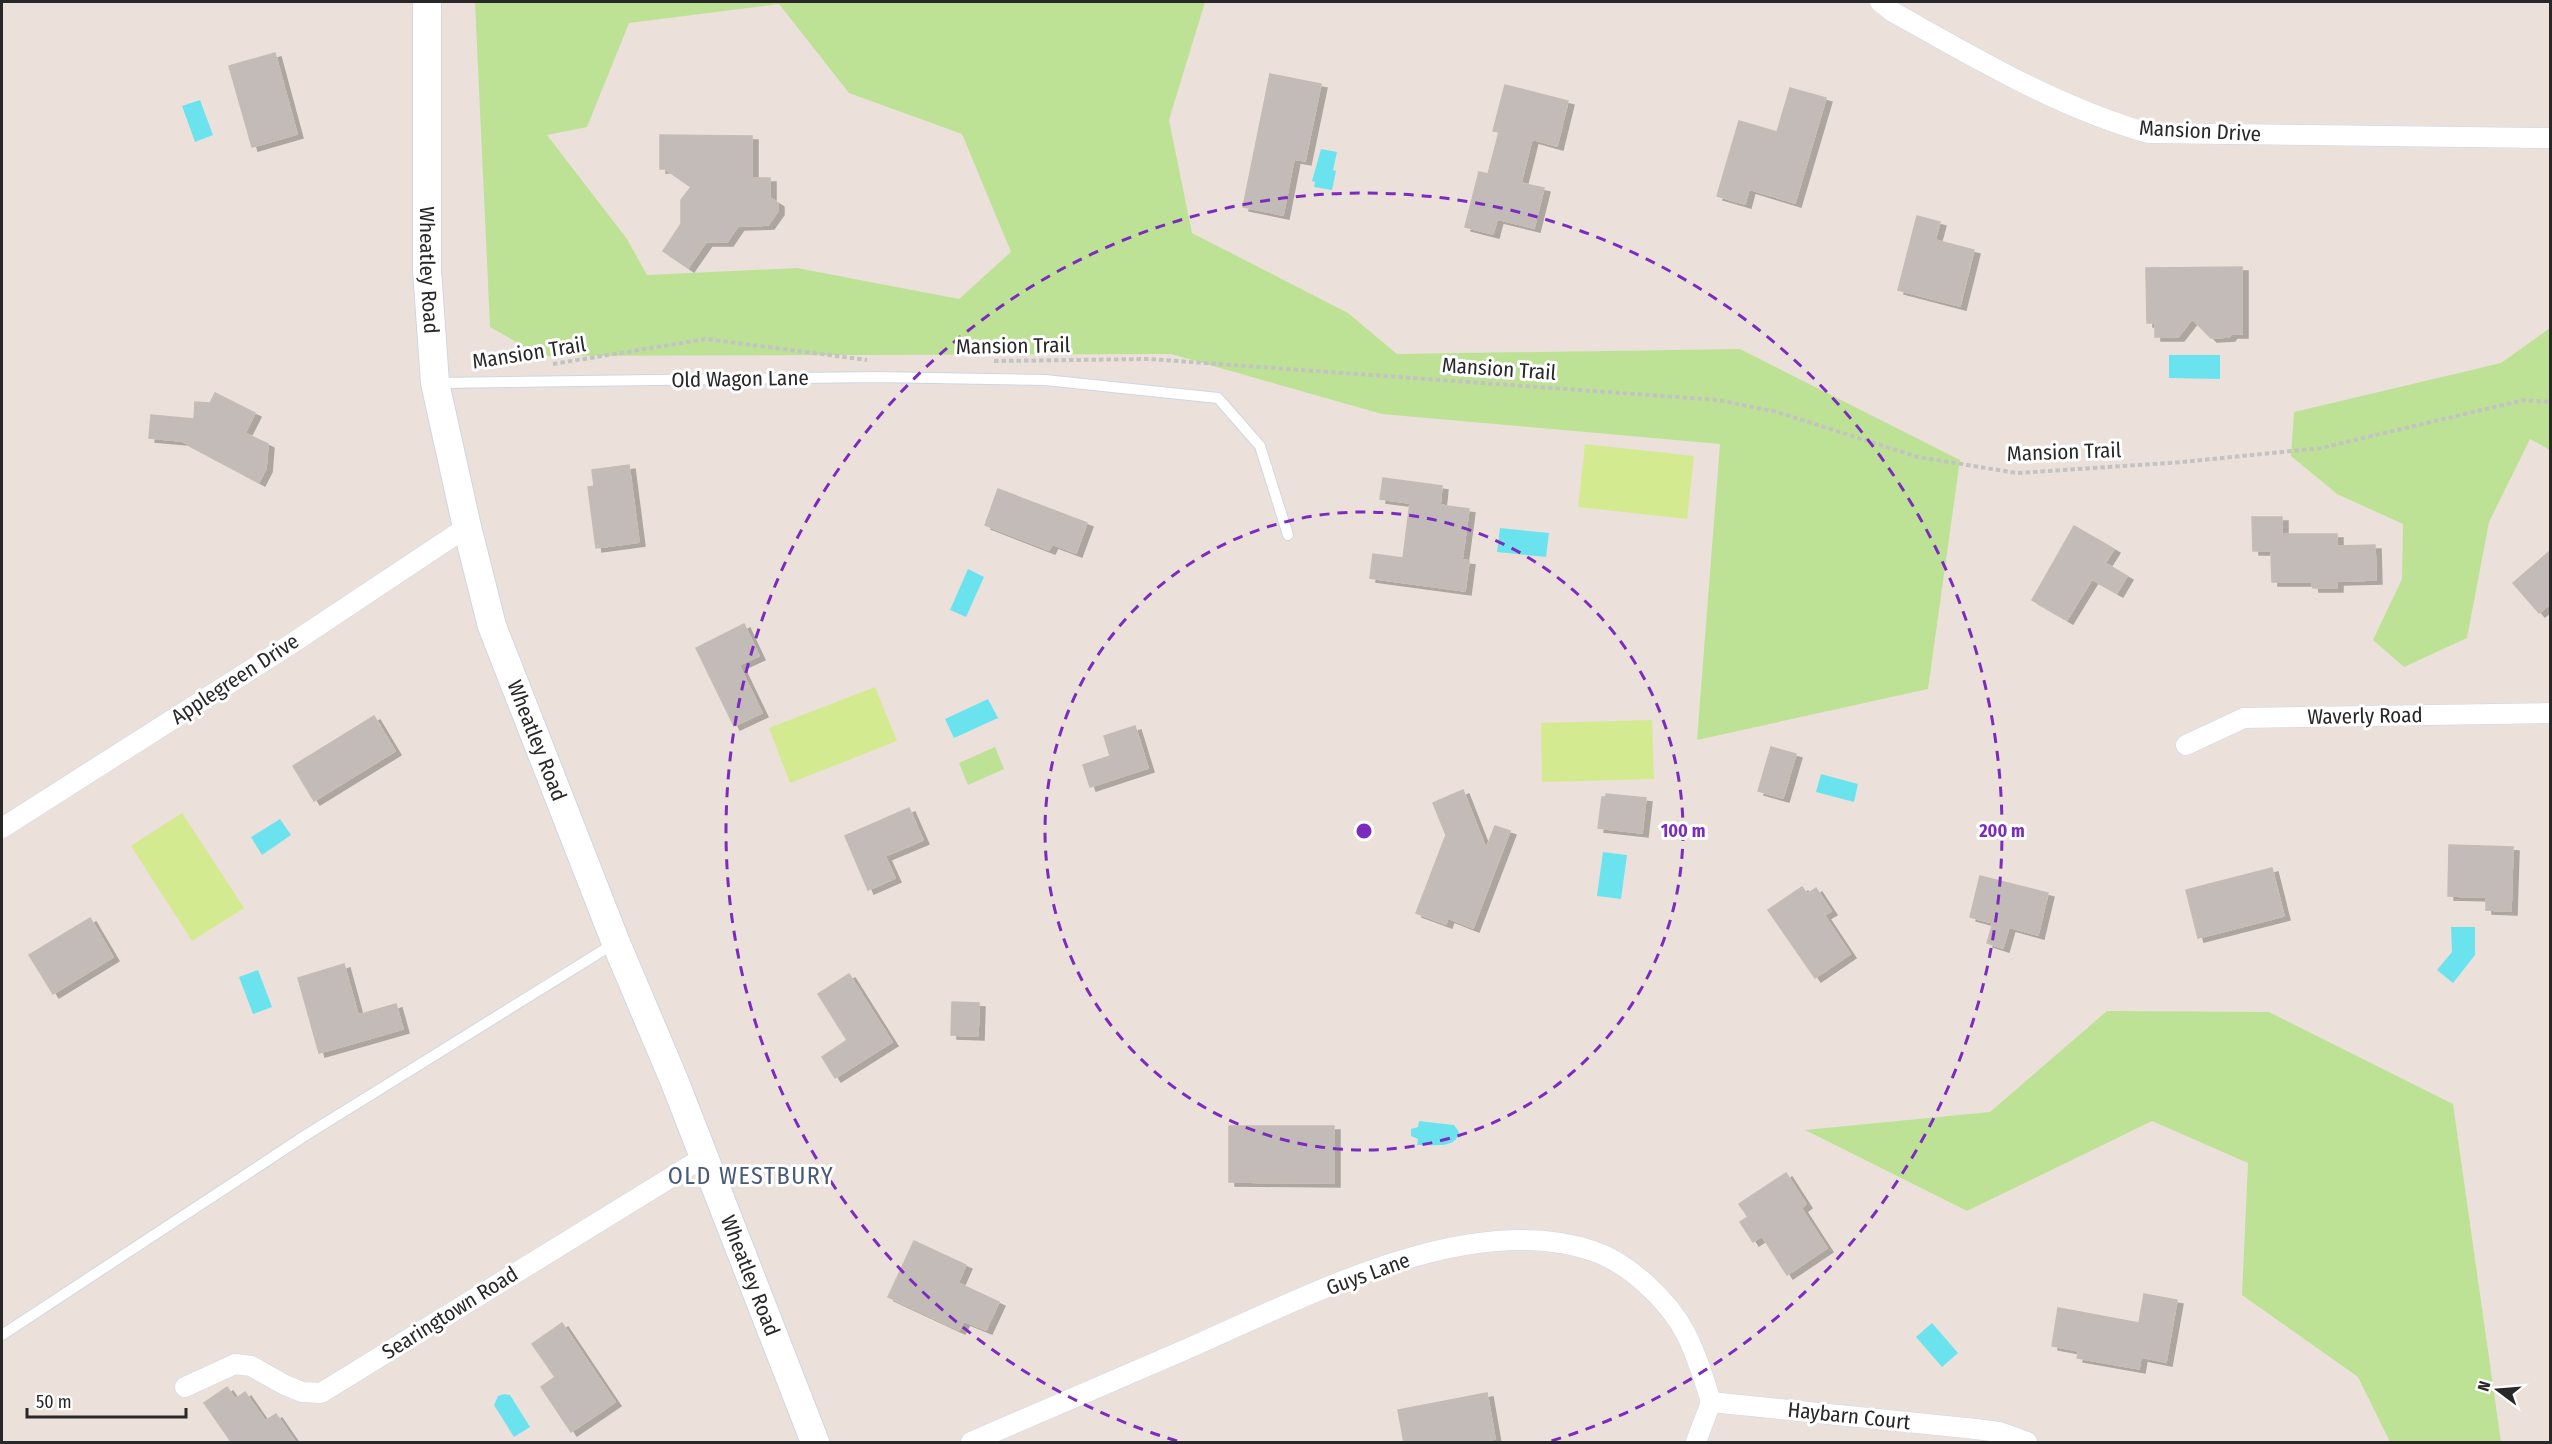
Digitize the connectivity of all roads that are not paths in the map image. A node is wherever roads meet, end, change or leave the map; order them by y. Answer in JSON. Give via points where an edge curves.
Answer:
{"nodes":[{"id":1,"x":427,"y":2,"type":"edge"},
{"id":2,"x":1880,"y":2,"type":"edge"},
{"id":3,"x":2550,"y":138,"type":"edge"},
{"id":4,"x":435,"y":383,"type":"junction"},
{"id":5,"x":467,"y":527,"type":"junction"},
{"id":6,"x":1288,"y":536,"type":"dead end"},
{"id":7,"x":2550,"y":713,"type":"edge"},
{"id":8,"x":2186,"y":745,"type":"dead end"},
{"id":9,"x":2,"y":828,"type":"edge"},
{"id":10,"x":616,"y":943,"type":"junction"},
{"id":11,"x":704,"y":1157,"type":"junction"},
{"id":12,"x":2,"y":1335,"type":"edge"},
{"id":13,"x":185,"y":1387,"type":"dead end"},
{"id":14,"x":1711,"y":1402,"type":"junction"},
{"id":15,"x":815,"y":1443,"type":"edge"},
{"id":16,"x":971,"y":1443,"type":"edge"},
{"id":17,"x":1696,"y":1443,"type":"edge"},
{"id":18,"x":2027,"y":1443,"type":"edge"}],
"edges":[{"from":1,"to":4,"type":"street","name":"Wheatley Road","via":[[427,270]]},
{"from":2,"to":3,"type":"street","name":"Mansion Drive","via":[[2015,80],[2108,121],[2148,133]]},
{"from":4,"to":5,"type":"street","name":"Wheatley Road"},
{"from":4,"to":6,"type":"lane","name":"Old Wagon Lane","via":[[877,377],[1045,380],[1218,398],[1260,446]]},
{"from":5,"to":9,"type":"street","name":"Applegreen Drive"},
{"from":5,"to":10,"type":"street","name":"Wheatley Road","via":[[492,626]]},
{"from":7,"to":8,"type":"street","name":"Waverly Road","via":[[2244,718]]},
{"from":10,"to":11,"type":"street","name":"Wheatley Road"},
{"from":10,"to":12,"type":"lane","via":[[306,1135]]},
{"from":11,"to":13,"type":"street","name":"Searingtown Road","via":[[321,1393],[303,1392],[252,1366],[235,1364]]},
{"from":11,"to":15,"type":"street","name":"Wheatley Road"},
{"from":14,"to":16,"type":"street","name":"Guys Lane","via":[[1685,1332],[1656,1294],[1630,1271],[1577,1246],[1542,1241],[1489,1242],[1412,1257],[1340,1282]]},
{"from":14,"to":17,"type":"street"},
{"from":14,"to":18,"type":"street","name":"Haybarn Court","via":[[1976,1429],[1999,1432]]}]}
